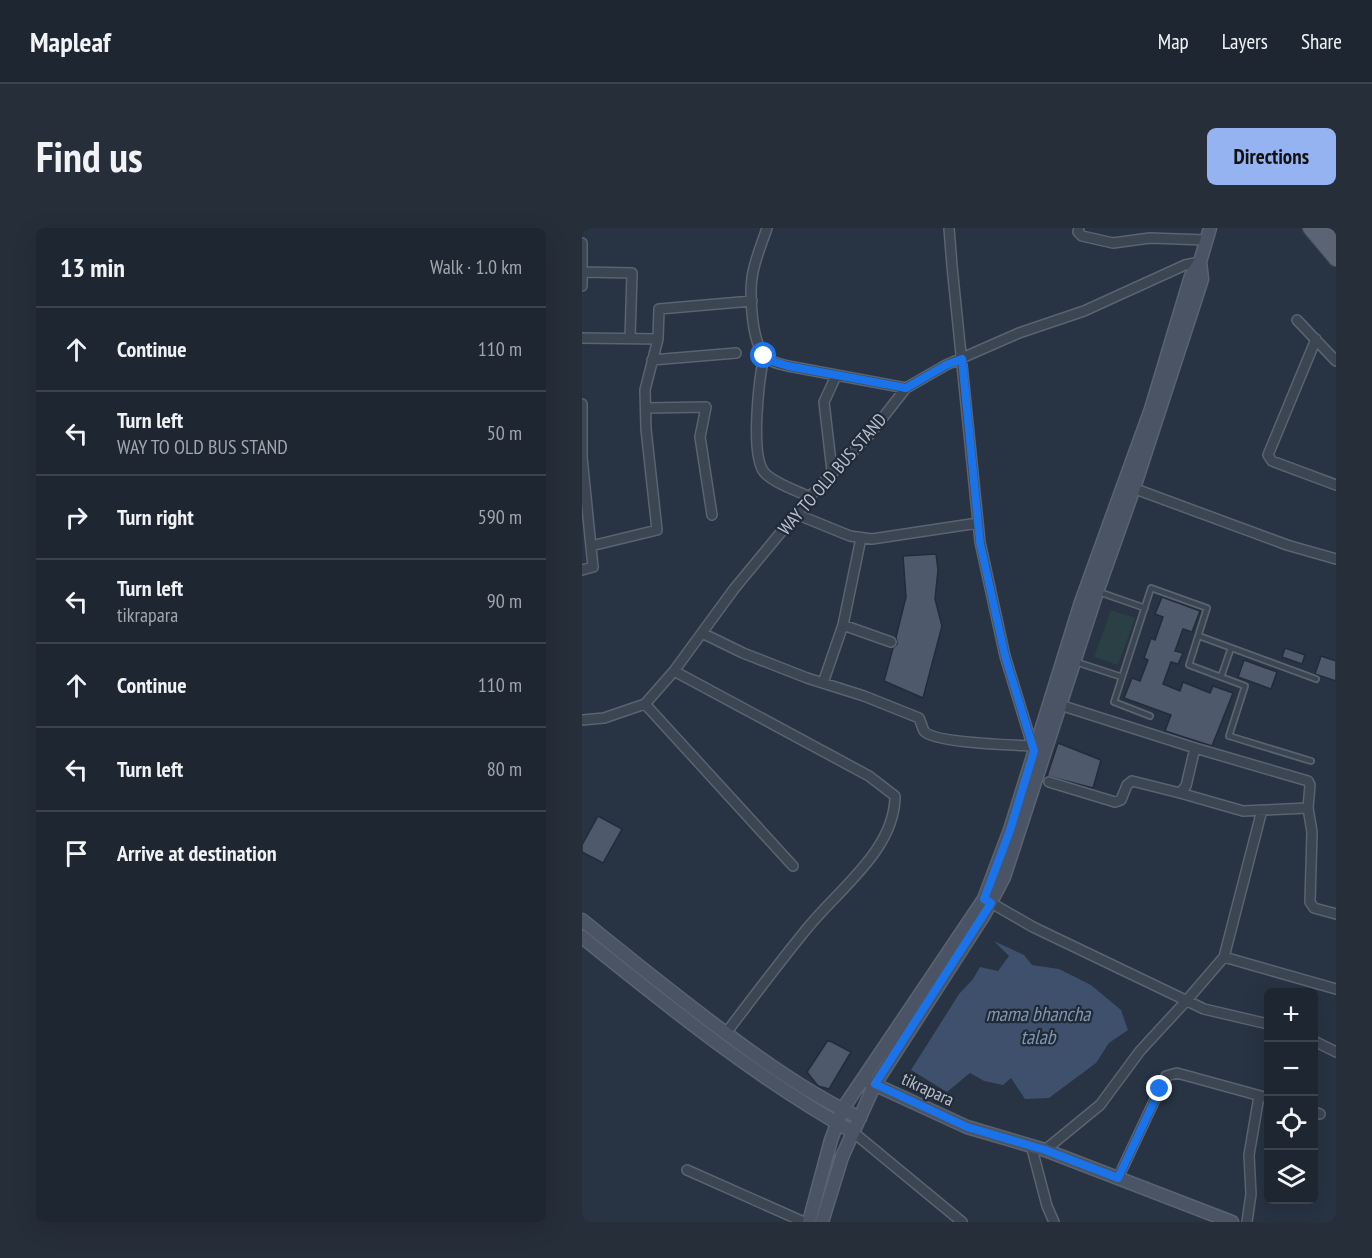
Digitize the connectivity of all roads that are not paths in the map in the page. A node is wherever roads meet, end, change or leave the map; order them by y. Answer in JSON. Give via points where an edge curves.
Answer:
{"nodes":[{"id":1,"x":767,"y":228,"type":"edge"},
{"id":2,"x":949,"y":228,"type":"edge"},
{"id":3,"x":1079,"y":228,"type":"edge"},
{"id":4,"x":1310,"y":228,"type":"edge"},
{"id":5,"x":1325,"y":228,"type":"edge"},
{"id":6,"x":1208,"y":234,"type":"edge"},
{"id":7,"x":1336,"y":240,"type":"edge"},
{"id":8,"x":582,"y":243,"type":"edge"},
{"id":9,"x":1336,"y":259,"type":"edge"},
{"id":10,"x":1200,"y":262,"type":"junction"},
{"id":11,"x":583,"y":273,"type":"edge"},
{"id":12,"x":582,"y":286,"type":"edge"},
{"id":13,"x":752,"y":300,"type":"junction"},
{"id":14,"x":1298,"y":320,"type":"dead end"},
{"id":15,"x":582,"y":338,"type":"edge"},
{"id":16,"x":630,"y":338,"type":"junction"},
{"id":17,"x":658,"y":339,"type":"junction"},
{"id":18,"x":1316,"y":339,"type":"junction"},
{"id":19,"x":736,"y":354,"type":"dead end"},
{"id":20,"x":764,"y":356,"type":"junction"},
{"id":21,"x":962,"y":359,"type":"junction"},
{"id":22,"x":652,"y":360,"type":"junction"},
{"id":23,"x":1336,"y":361,"type":"edge"},
{"id":24,"x":836,"y":375,"type":"junction"},
{"id":25,"x":906,"y":388,"type":"junction"},
{"id":26,"x":582,"y":404,"type":"edge"},
{"id":27,"x":646,"y":408,"type":"junction"},
{"id":28,"x":832,"y":471,"type":"junction"},
{"id":29,"x":1335,"y":482,"type":"edge"},
{"id":30,"x":1130,"y":487,"type":"junction"},
{"id":31,"x":810,"y":497,"type":"junction"},
{"id":32,"x":796,"y":514,"type":"junction"},
{"id":33,"x":712,"y":515,"type":"dead end"},
{"id":34,"x":978,"y":523,"type":"junction"},
{"id":35,"x":861,"y":538,"type":"junction"},
{"id":36,"x":591,"y":546,"type":"junction"},
{"id":37,"x":1336,"y":559,"type":"edge"},
{"id":38,"x":582,"y":570,"type":"edge"},
{"id":39,"x":1092,"y":590,"type":"junction"},
{"id":40,"x":1144,"y":608,"type":"junction"},
{"id":41,"x":843,"y":625,"type":"junction"},
{"id":42,"x":702,"y":633,"type":"junction"},
{"id":43,"x":1198,"y":636,"type":"junction"},
{"id":44,"x":891,"y":642,"type":"dead end"},
{"id":45,"x":1231,"y":648,"type":"junction"},
{"id":46,"x":1074,"y":662,"type":"junction"},
{"id":47,"x":674,"y":671,"type":"junction"},
{"id":48,"x":1122,"y":677,"type":"junction"},
{"id":49,"x":1221,"y":677,"type":"junction"},
{"id":50,"x":1316,"y":679,"type":"dead end"},
{"id":51,"x":823,"y":683,"type":"junction"},
{"id":52,"x":645,"y":704,"type":"junction"},
{"id":53,"x":1060,"y":705,"type":"junction"},
{"id":54,"x":1150,"y":716,"type":"dead end"},
{"id":55,"x":582,"y":720,"type":"edge"},
{"id":56,"x":1195,"y":748,"type":"junction"},
{"id":57,"x":1033,"y":749,"type":"junction"},
{"id":58,"x":1311,"y":761,"type":"dead end"},
{"id":59,"x":1049,"y":782,"type":"dead end"},
{"id":60,"x":1180,"y":792,"type":"junction"},
{"id":61,"x":1308,"y":808,"type":"junction"},
{"id":62,"x":1262,"y":810,"type":"junction"},
{"id":63,"x":793,"y":866,"type":"dead end"},
{"id":64,"x":988,"y":901,"type":"junction"},
{"id":65,"x":1336,"y":914,"type":"edge"},
{"id":66,"x":582,"y":920,"type":"edge"},
{"id":67,"x":582,"y":937,"type":"edge"},
{"id":68,"x":1224,"y":957,"type":"junction"},
{"id":69,"x":1336,"y":989,"type":"edge"},
{"id":70,"x":1187,"y":1000,"type":"junction"},
{"id":71,"x":1264,"y":1023,"type":"edge"},
{"id":72,"x":726,"y":1033,"type":"junction"},
{"id":73,"x":1316,"y":1042,"type":"edge"},
{"id":74,"x":1336,"y":1052,"type":"edge"},
{"id":75,"x":869,"y":1082,"type":"junction"},
{"id":76,"x":1264,"y":1097,"type":"edge"},
{"id":77,"x":842,"y":1110,"type":"junction"},
{"id":78,"x":860,"y":1118,"type":"junction"},
{"id":79,"x":837,"y":1123,"type":"junction"},
{"id":80,"x":853,"y":1132,"type":"junction"},
{"id":81,"x":1031,"y":1145,"type":"junction"},
{"id":82,"x":1045,"y":1150,"type":"junction"},
{"id":83,"x":687,"y":1170,"type":"dead end"},
{"id":84,"x":1118,"y":1178,"type":"junction"},
{"id":85,"x":804,"y":1222,"type":"edge"},
{"id":86,"x":809,"y":1222,"type":"edge"},
{"id":87,"x":822,"y":1222,"type":"edge"},
{"id":88,"x":962,"y":1222,"type":"edge"},
{"id":89,"x":1054,"y":1222,"type":"edge"},
{"id":90,"x":1232,"y":1222,"type":"edge"},
{"id":91,"x":1247,"y":1222,"type":"edge"}],
"edges":[{"from":1,"to":13,"type":"street","via":[[753,271]]},
{"from":2,"to":21,"type":"street"},
{"from":3,"to":6,"type":"street","via":[[1082,236],[1113,243]]},
{"from":4,"to":9,"type":"main road"},
{"from":5,"to":7,"type":"main road"},
{"from":6,"to":10,"type":"main road"},
{"from":8,"to":11,"type":"street"},
{"from":10,"to":21,"type":"street","name":"WAY TO OLD BUS STAND"},
{"from":10,"to":30,"type":"main road","via":[[1191,276],[1140,434]]},
{"from":11,"to":12,"type":"street"},
{"from":11,"to":16,"type":"street","via":[[632,273]]},
{"from":13,"to":17,"type":"street","via":[[659,309]]},
{"from":13,"to":20,"type":"street","via":[[755,333]]},
{"from":14,"to":18,"type":"street"},
{"from":15,"to":16,"type":"street"},
{"from":16,"to":17,"type":"street"},
{"from":17,"to":22,"type":"street"},
{"from":18,"to":23,"type":"street"},
{"from":18,"to":29,"type":"street","via":[[1268,455],[1272,462]]},
{"from":19,"to":22,"type":"street"},
{"from":20,"to":24,"type":"street","via":[[781,364]]},
{"from":20,"to":31,"type":"street","via":[[757,427],[760,464],[772,478]]},
{"from":21,"to":25,"type":"street","name":"WAY TO OLD BUS STAND"},
{"from":21,"to":34,"type":"street"},
{"from":22,"to":27,"type":"street","via":[[645,390]]},
{"from":24,"to":25,"type":"street"},
{"from":24,"to":28,"type":"street","via":[[824,402]]},
{"from":25,"to":28,"type":"street","name":"WAY TO OLD BUS STAND","via":[[870,434]]},
{"from":26,"to":36,"type":"street","via":[[582,457]]},
{"from":27,"to":33,"type":"street","via":[[706,407],[700,436]]},
{"from":27,"to":36,"type":"street","via":[[657,530]]},
{"from":28,"to":31,"type":"street","name":"WAY TO OLD BUS STAND"},
{"from":30,"to":37,"type":"street"},
{"from":30,"to":39,"type":"main road"},
{"from":31,"to":32,"type":"street","name":"WAY TO OLD BUS STAND"},
{"from":32,"to":35,"type":"street"},
{"from":32,"to":42,"type":"street","name":"WAY TO OLD BUS STAND"},
{"from":34,"to":35,"type":"street"},
{"from":34,"to":57,"type":"street","via":[[1005,656]]},
{"from":35,"to":41,"type":"street"},
{"from":36,"to":38,"type":"street","via":[[593,567]]},
{"from":39,"to":40,"type":"lane"},
{"from":39,"to":46,"type":"main road"},
{"from":39,"to":57,"type":"main road"},
{"from":40,"to":43,"type":"lane","via":[[1151,588],[1207,608]]},
{"from":40,"to":48,"type":"lane"},
{"from":41,"to":44,"type":"street"},
{"from":41,"to":51,"type":"street"},
{"from":42,"to":47,"type":"street","name":"WAY TO OLD BUS STAND"},
{"from":42,"to":51,"type":"street"},
{"from":43,"to":45,"type":"lane"},
{"from":43,"to":49,"type":"lane","via":[[1189,665]]},
{"from":45,"to":49,"type":"lane"},
{"from":45,"to":50,"type":"lane"},
{"from":46,"to":48,"type":"lane"},
{"from":46,"to":53,"type":"main road"},
{"from":47,"to":52,"type":"street","name":"WAY TO OLD BUS STAND"},
{"from":47,"to":72,"type":"street","via":[[869,776],[895,796],[892,821],[860,871],[807,928]]},
{"from":48,"to":54,"type":"lane","via":[[1114,702]]},
{"from":49,"to":58,"type":"lane","via":[[1245,686],[1229,736]]},
{"from":51,"to":57,"type":"street","via":[[919,718],[931,735]]},
{"from":52,"to":55,"type":"street","name":"WAY TO OLD BUS STAND","via":[[604,718]]},
{"from":52,"to":63,"type":"street"},
{"from":53,"to":56,"type":"street"},
{"from":53,"to":64,"type":"main road","via":[[1004,877]]},
{"from":56,"to":60,"type":"street","via":[[1186,786]]},
{"from":56,"to":61,"type":"street","via":[[1305,779],[1310,785]]},
{"from":57,"to":64,"type":"main road"},
{"from":59,"to":60,"type":"street","via":[[1115,802],[1121,800],[1132,781]]},
{"from":60,"to":62,"type":"street","via":[[1243,812]]},
{"from":61,"to":62,"type":"street"},
{"from":61,"to":65,"type":"street","via":[[1312,832],[1310,902],[1314,908]]},
{"from":62,"to":68,"type":"street"},
{"from":64,"to":70,"type":"street"},
{"from":64,"to":75,"type":"main road"},
{"from":66,"to":72,"type":"main road"},
{"from":67,"to":79,"type":"main road","via":[[723,1049]]},
{"from":68,"to":69,"type":"street"},
{"from":68,"to":70,"type":"street"},
{"from":70,"to":71,"type":"street","via":[[1214,1012]]},
{"from":70,"to":82,"type":"street","via":[[1140,1051],[1100,1105]]},
{"from":72,"to":77,"type":"main road"},
{"from":73,"to":74,"type":"street"},
{"from":75,"to":77,"type":"main road"},
{"from":75,"to":78,"type":"main road"},
{"from":75,"to":81,"type":"main road","name":"tikrapara","via":[[967,1127]]},
{"from":76,"to":84,"type":"street","via":[[1177,1073],[1166,1076]]},
{"from":76,"to":91,"type":"street","via":[[1249,1155],[1251,1194]]},
{"from":77,"to":78,"type":"main road"},
{"from":77,"to":79,"type":"main road"},
{"from":78,"to":80,"type":"main road"},
{"from":79,"to":80,"type":"main road"},
{"from":79,"to":86,"type":"main road"},
{"from":80,"to":87,"type":"main road"},
{"from":80,"to":88,"type":"street"},
{"from":81,"to":82,"type":"main road","name":"tikrapara"},
{"from":81,"to":89,"type":"street"},
{"from":82,"to":84,"type":"main road","name":"tikrapara"},
{"from":83,"to":85,"type":"street"},
{"from":84,"to":90,"type":"main road","name":"tikrapara"}]}
